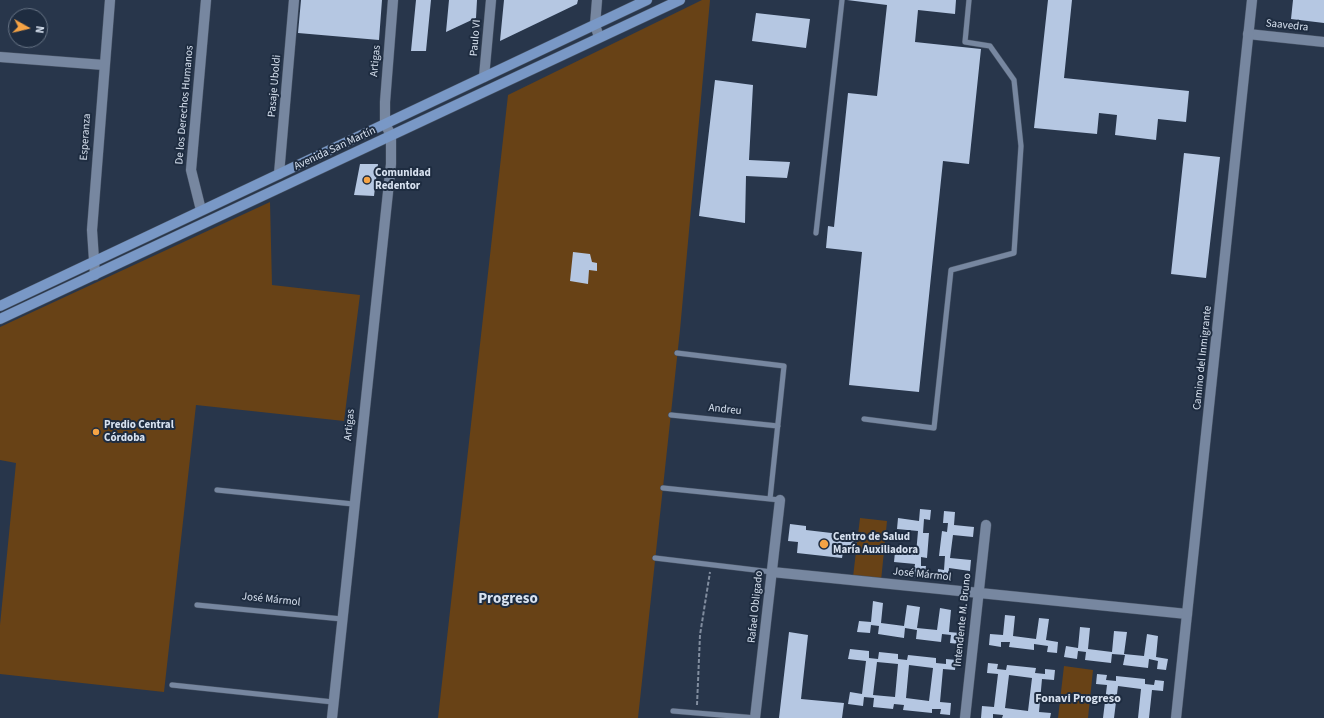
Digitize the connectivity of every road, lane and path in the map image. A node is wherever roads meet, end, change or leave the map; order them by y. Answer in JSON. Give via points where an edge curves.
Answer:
{"nodes":[{"id":1,"x":110,"y":0,"type":"edge"},
{"id":2,"x":206,"y":0,"type":"edge"},
{"id":3,"x":294,"y":0,"type":"edge"},
{"id":4,"x":393,"y":0,"type":"edge"},
{"id":5,"x":491,"y":0,"type":"edge"},
{"id":6,"x":597,"y":0,"type":"edge"},
{"id":7,"x":647,"y":0,"type":"edge"},
{"id":8,"x":680,"y":0,"type":"edge"},
{"id":9,"x":842,"y":0,"type":"edge"},
{"id":10,"x":969,"y":0,"type":"edge"},
{"id":11,"x":1252,"y":0,"type":"edge"},
{"id":12,"x":595,"y":25,"type":"junction"},
{"id":13,"x":1248,"y":34,"type":"junction"},
{"id":14,"x":599,"y":37,"type":"junction"},
{"id":15,"x":1324,"y":42,"type":"edge"},
{"id":16,"x":0,"y":57,"type":"edge"},
{"id":17,"x":104,"y":65,"type":"junction"},
{"id":18,"x":484,"y":77,"type":"junction"},
{"id":19,"x":385,"y":124,"type":"junction"},
{"id":20,"x":391,"y":135,"type":"junction"},
{"id":21,"x":279,"y":174,"type":"junction"},
{"id":22,"x":201,"y":210,"type":"junction"},
{"id":23,"x":816,"y":233,"type":"dead end"},
{"id":24,"x":93,"y":261,"type":"junction"},
{"id":25,"x":95,"y":275,"type":"junction"},
{"id":26,"x":0,"y":306,"type":"edge"},
{"id":27,"x":0,"y":319,"type":"edge"},
{"id":28,"x":678,"y":353,"type":"dead end"},
{"id":29,"x":671,"y":414,"type":"dead end"},
{"id":30,"x":864,"y":419,"type":"dead end"},
{"id":31,"x":778,"y":426,"type":"junction"},
{"id":32,"x":663,"y":488,"type":"dead end"},
{"id":33,"x":217,"y":490,"type":"dead end"},
{"id":34,"x":775,"y":499,"type":"junction"},
{"id":35,"x":353,"y":504,"type":"junction"},
{"id":36,"x":986,"y":525,"type":"dead end"},
{"id":37,"x":655,"y":558,"type":"dead end"},
{"id":38,"x":711,"y":565,"type":"junction"},
{"id":39,"x":772,"y":572,"type":"junction"},
{"id":40,"x":978,"y":593,"type":"junction"},
{"id":41,"x":197,"y":605,"type":"dead end"},
{"id":42,"x":1187,"y":614,"type":"junction"},
{"id":43,"x":342,"y":619,"type":"junction"},
{"id":44,"x":172,"y":685,"type":"dead end"},
{"id":45,"x":333,"y":702,"type":"junction"},
{"id":46,"x":673,"y":711,"type":"dead end"},
{"id":47,"x":696,"y":713,"type":"junction"},
{"id":48,"x":332,"y":718,"type":"edge"},
{"id":49,"x":756,"y":718,"type":"edge"},
{"id":50,"x":965,"y":718,"type":"edge"},
{"id":51,"x":1176,"y":718,"type":"edge"}],
"edges":[{"from":1,"to":17,"type":"street","name":"Esperanza"},
{"from":2,"to":22,"type":"street","name":"De los Derechos Humanos","via":[[192,170]]},
{"from":3,"to":21,"type":"street","name":"Pasaje Uboldi"},
{"from":4,"to":19,"type":"street","name":"Artigas"},
{"from":5,"to":18,"type":"street","name":"Paulo VI"},
{"from":6,"to":12,"type":"street"},
{"from":7,"to":12,"type":"main road","name":"Avenida San Martín"},
{"from":8,"to":14,"type":"main road","name":"Avenida San Martín"},
{"from":9,"to":23,"type":"lane"},
{"from":10,"to":30,"type":"lane","via":[[965,42],[990,46],[1014,80],[1021,146],[1014,253],[951,270],[934,428]]},
{"from":11,"to":13,"type":"street","name":"Camino del Inmigrante"},
{"from":12,"to":14,"type":"street"},
{"from":12,"to":18,"type":"main road","name":"Avenida San Martín"},
{"from":13,"to":15,"type":"street","name":"Saavedra"},
{"from":13,"to":42,"type":"street","name":"Camino del Inmigrante"},
{"from":14,"to":20,"type":"main road","name":"Avenida San Martín"},
{"from":16,"to":17,"type":"street"},
{"from":17,"to":24,"type":"street","name":"Esperanza","via":[[92,230]]},
{"from":18,"to":19,"type":"main road","name":"Avenida San Martín"},
{"from":19,"to":20,"type":"street"},
{"from":19,"to":21,"type":"main road","name":"Avenida San Martín"},
{"from":20,"to":25,"type":"main road","name":"Avenida San Martín"},
{"from":20,"to":35,"type":"street","name":"Artigas","via":[[391,164]]},
{"from":21,"to":22,"type":"main road","name":"Avenida San Martín"},
{"from":22,"to":24,"type":"main road","name":"Avenida San Martín"},
{"from":24,"to":25,"type":"street","name":"Esperanza"},
{"from":24,"to":26,"type":"main road","name":"Avenida San Martín"},
{"from":25,"to":27,"type":"main road","name":"Avenida San Martín"},
{"from":28,"to":31,"type":"lane","name":"Rafael Obligado","via":[[784,366]]},
{"from":29,"to":31,"type":"lane","name":"Andreu"},
{"from":31,"to":34,"type":"lane","name":"Rafael Obligado"},
{"from":32,"to":34,"type":"lane"},
{"from":33,"to":35,"type":"lane"},
{"from":34,"to":39,"type":"street","name":"Rafael Obligado"},
{"from":35,"to":43,"type":"street","name":"Artigas"},
{"from":36,"to":40,"type":"street","name":"Intendente M. Bruno"},
{"from":37,"to":38,"type":"lane","name":"José Mármol"},
{"from":38,"to":39,"type":"lane","name":"José Mármol"},
{"from":38,"to":47,"type":"path","via":[[700,635]]},
{"from":39,"to":40,"type":"street","name":"José Mármol"},
{"from":39,"to":49,"type":"street","name":"Rafael Obligado"},
{"from":40,"to":42,"type":"street","name":"José Mármol"},
{"from":40,"to":50,"type":"street","name":"Intendente M. Bruno"},
{"from":41,"to":43,"type":"lane","name":"José Mármol"},
{"from":42,"to":51,"type":"street","name":"Camino del Inmigrante"},
{"from":43,"to":45,"type":"street","name":"Artigas"},
{"from":44,"to":45,"type":"lane"},
{"from":45,"to":48,"type":"street","name":"Artigas"},
{"from":46,"to":47,"type":"lane"},
{"from":47,"to":49,"type":"lane"}]}
